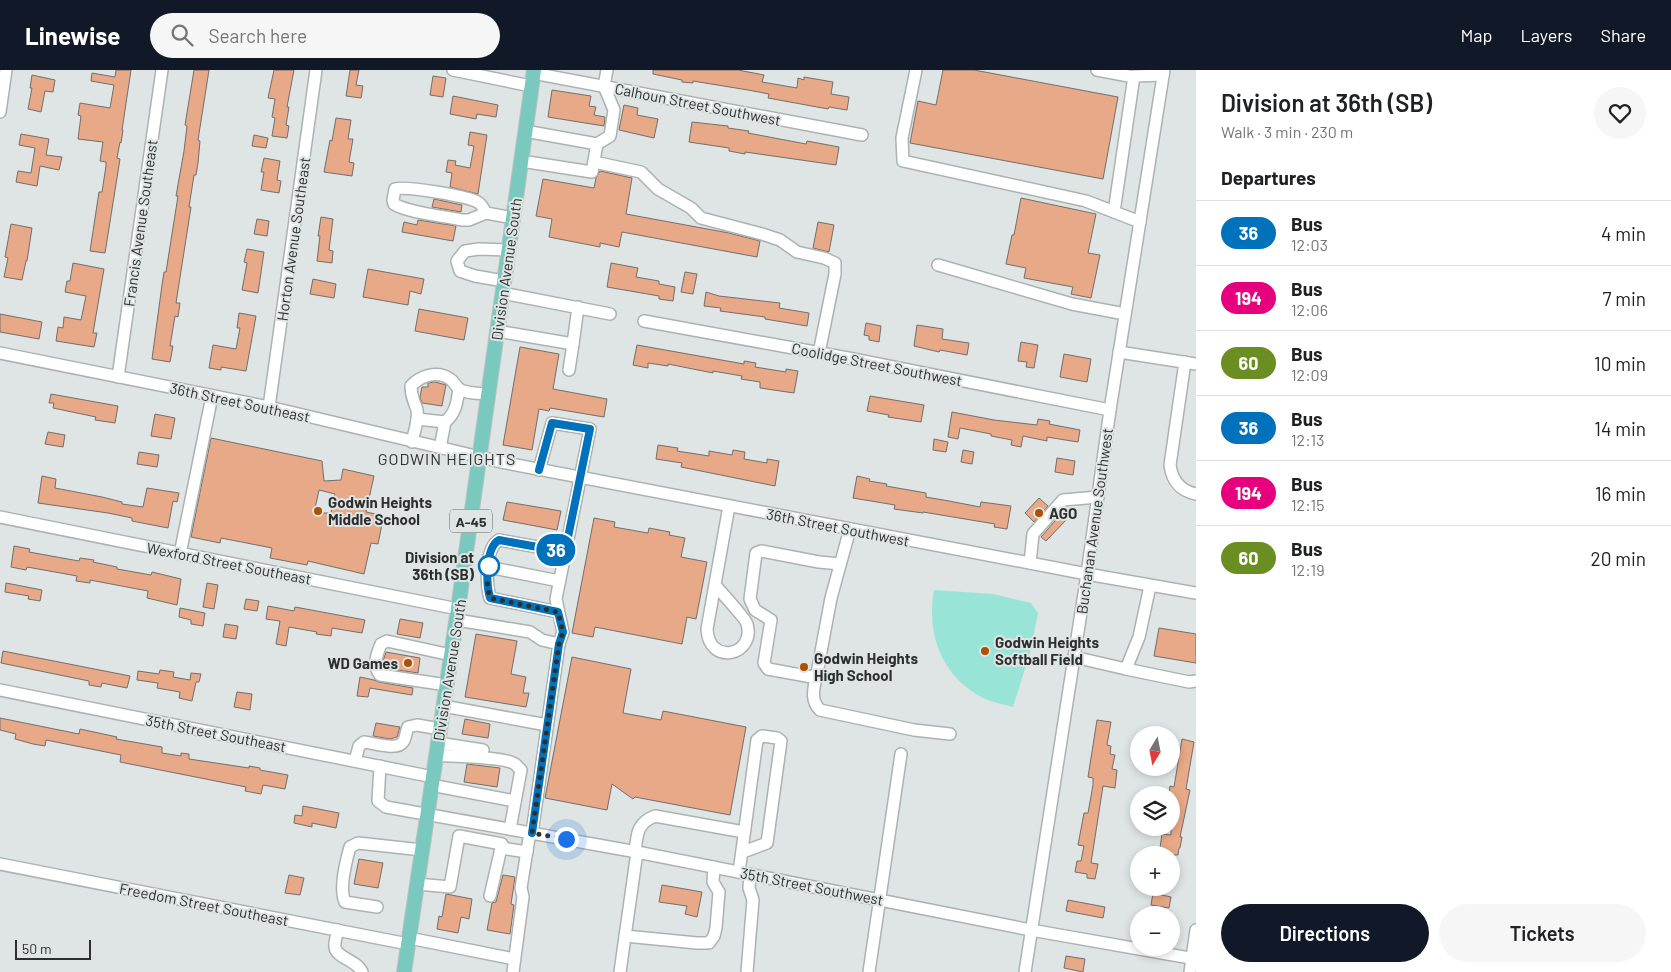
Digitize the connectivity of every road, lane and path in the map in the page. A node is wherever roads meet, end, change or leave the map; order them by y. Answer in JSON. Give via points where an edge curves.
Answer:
{"nodes":[{"id":1,"x":6,"y":70,"type":"edge"},
{"id":2,"x":162,"y":70,"type":"edge"},
{"id":3,"x":316,"y":70,"type":"edge"},
{"id":4,"x":453,"y":70,"type":"edge"},
{"id":5,"x":607,"y":70,"type":"edge"},
{"id":6,"x":916,"y":70,"type":"edge"},
{"id":7,"x":1097,"y":70,"type":"edge"},
{"id":8,"x":1163,"y":72,"type":"edge"},
{"id":9,"x":533,"y":76,"type":"edge"},
{"id":10,"x":1134,"y":77,"type":"junction"},
{"id":11,"x":604,"y":86,"type":"junction"},
{"id":12,"x":1,"y":94,"type":"edge"},
{"id":13,"x":0,"y":112,"type":"edge"},
{"id":14,"x":525,"y":131,"type":"junction"},
{"id":15,"x":862,"y":135,"type":"dead end"},
{"id":16,"x":597,"y":144,"type":"junction"},
{"id":17,"x":521,"y":161,"type":"junction"},
{"id":18,"x":594,"y":162,"type":"junction"},
{"id":19,"x":1114,"y":212,"type":"junction"},
{"id":20,"x":486,"y":213,"type":"junction"},
{"id":21,"x":513,"y":218,"type":"junction"},
{"id":22,"x":1140,"y":222,"type":"junction"},
{"id":23,"x":508,"y":250,"type":"junction"},
{"id":24,"x":938,"y":265,"type":"dead end"},
{"id":25,"x":503,"y":287,"type":"junction"},
{"id":26,"x":578,"y":307,"type":"junction"},
{"id":27,"x":610,"y":314,"type":"dead end"},
{"id":28,"x":1125,"y":314,"type":"junction"},
{"id":29,"x":644,"y":321,"type":"dead end"},
{"id":30,"x":497,"y":330,"type":"junction"},
{"id":31,"x":573,"y":344,"type":"junction"},
{"id":32,"x":1119,"y":352,"type":"junction"},
{"id":33,"x":0,"y":353,"type":"edge"},
{"id":34,"x":819,"y":353,"type":"junction"},
{"id":35,"x":1190,"y":363,"type":"edge"},
{"id":36,"x":569,"y":370,"type":"dead end"},
{"id":37,"x":118,"y":377,"type":"junction"},
{"id":38,"x":459,"y":389,"type":"junction"},
{"id":39,"x":488,"y":394,"type":"junction"},
{"id":40,"x":212,"y":396,"type":"junction"},
{"id":41,"x":269,"y":407,"type":"junction"},
{"id":42,"x":1110,"y":410,"type":"junction"},
{"id":43,"x":417,"y":419,"type":"junction"},
{"id":44,"x":445,"y":422,"type":"junction"},
{"id":45,"x":412,"y":442,"type":"junction"},
{"id":46,"x":440,"y":448,"type":"junction"},
{"id":47,"x":480,"y":458,"type":"junction"},
{"id":48,"x":539,"y":470,"type":"junction"},
{"id":49,"x":580,"y":478,"type":"junction"},
{"id":50,"x":1196,"y":494,"type":"edge"},
{"id":51,"x":1098,"y":497,"type":"junction"},
{"id":52,"x":730,"y":506,"type":"junction"},
{"id":53,"x":0,"y":517,"type":"edge"},
{"id":54,"x":850,"y":529,"type":"junction"},
{"id":55,"x":565,"y":552,"type":"junction"},
{"id":56,"x":180,"y":554,"type":"junction"},
{"id":57,"x":1030,"y":563,"type":"junction"},
{"id":58,"x":840,"y":564,"type":"junction"},
{"id":59,"x":488,"y":567,"type":"junction"},
{"id":60,"x":1087,"y":574,"type":"junction"},
{"id":61,"x":559,"y":581,"type":"junction"},
{"id":62,"x":715,"y":585,"type":"junction"},
{"id":63,"x":1150,"y":586,"type":"junction"},
{"id":64,"x":1196,"y":593,"type":"edge"},
{"id":65,"x":558,"y":612,"type":"junction"},
{"id":66,"x":457,"y":615,"type":"junction"},
{"id":67,"x":559,"y":644,"type":"junction"},
{"id":68,"x":451,"y":655,"type":"junction"},
{"id":69,"x":1074,"y":657,"type":"junction"},
{"id":70,"x":1126,"y":668,"type":"junction"},
{"id":71,"x":816,"y":676,"type":"junction"},
{"id":72,"x":1196,"y":681,"type":"edge"},
{"id":73,"x":447,"y":684,"type":"junction"},
{"id":74,"x":0,"y":690,"type":"edge"},
{"id":75,"x":443,"y":706,"type":"junction"},
{"id":76,"x":547,"y":725,"type":"junction"},
{"id":77,"x":440,"y":729,"type":"junction"},
{"id":78,"x":950,"y":734,"type":"dead end"},
{"id":79,"x":437,"y":749,"type":"junction"},
{"id":80,"x":483,"y":750,"type":"dead end"},
{"id":81,"x":901,"y":754,"type":"dead end"},
{"id":82,"x":355,"y":761,"type":"junction"},
{"id":83,"x":380,"y":766,"type":"junction"},
{"id":84,"x":432,"y":781,"type":"junction"},
{"id":85,"x":515,"y":801,"type":"junction"},
{"id":86,"x":427,"y":813,"type":"junction"},
{"id":87,"x":462,"y":820,"type":"junction"},
{"id":88,"x":510,"y":829,"type":"junction"},
{"id":89,"x":531,"y":832,"type":"junction"},
{"id":90,"x":744,"y":832,"type":"junction"},
{"id":91,"x":458,"y":836,"type":"junction"},
{"id":92,"x":501,"y":848,"type":"junction"},
{"id":93,"x":422,"y":850,"type":"junction"},
{"id":94,"x":527,"y":852,"type":"junction"},
{"id":95,"x":636,"y":852,"type":"junction"},
{"id":96,"x":743,"y":852,"type":"junction"},
{"id":97,"x":0,"y":864,"type":"edge"},
{"id":98,"x":714,"y":867,"type":"junction"},
{"id":99,"x":745,"y":873,"type":"junction"},
{"id":100,"x":417,"y":884,"type":"junction"},
{"id":101,"x":490,"y":896,"type":"dead end"},
{"id":102,"x":880,"y":900,"type":"junction"},
{"id":103,"x":377,"y":907,"type":"dead end"},
{"id":104,"x":338,"y":930,"type":"junction"},
{"id":105,"x":1031,"y":930,"type":"junction"},
{"id":106,"x":1196,"y":930,"type":"edge"},
{"id":107,"x":625,"y":936,"type":"junction"},
{"id":108,"x":408,"y":941,"type":"junction"},
{"id":109,"x":1194,"y":958,"type":"edge"},
{"id":110,"x":514,"y":959,"type":"junction"},
{"id":111,"x":362,"y":972,"type":"edge"},
{"id":112,"x":404,"y":972,"type":"edge"},
{"id":113,"x":513,"y":972,"type":"edge"},
{"id":114,"x":620,"y":972,"type":"edge"},
{"id":115,"x":747,"y":972,"type":"edge"},
{"id":116,"x":869,"y":972,"type":"edge"},
{"id":117,"x":1025,"y":972,"type":"edge"},
{"id":118,"x":1190,"y":972,"type":"edge"}],
"edges":[{"from":1,"to":12,"type":"street"},
{"from":2,"to":37,"type":"street","name":"Francis Avenue Southeast"},
{"from":3,"to":41,"type":"street","name":"Horton Avenue Southeast"},
{"from":4,"to":9,"type":"street","name":"Calhoun Street Southwest"},
{"from":5,"to":11,"type":"street"},
{"from":6,"to":19,"type":"street","via":[[902,138],[903,161],[1086,201]]},
{"from":7,"to":10,"type":"street"},
{"from":8,"to":10,"type":"street"},
{"from":8,"to":22,"type":"street","name":"Buchanan Avenue Southwest"},
{"from":9,"to":11,"type":"street","name":"Calhoun Street Southwest"},
{"from":9,"to":14,"type":"main road","name":"Division Avenue South","number":"A-45"},
{"from":10,"to":19,"type":"street"},
{"from":11,"to":15,"type":"street","name":"Calhoun Street Southwest"},
{"from":11,"to":16,"type":"street","via":[[614,110],[610,136]]},
{"from":12,"to":13,"type":"street"},
{"from":14,"to":16,"type":"street"},
{"from":14,"to":17,"type":"main road","name":"Division Avenue South","number":"A-45"},
{"from":16,"to":18,"type":"street"},
{"from":17,"to":18,"type":"street","via":[[592,172]]},
{"from":17,"to":21,"type":"main road","name":"Division Avenue South","number":"A-45"},
{"from":18,"to":34,"type":"street","via":[[641,172],[658,189],[691,208],[701,218],[780,240],[797,252],[835,264]]},
{"from":19,"to":22,"type":"street"},
{"from":20,"to":20,"type":"street","via":[[462,220],[400,207],[394,204],[393,194],[395,189],[407,188],[465,198],[480,204]]},
{"from":20,"to":21,"type":"street"},
{"from":21,"to":23,"type":"main road","name":"Division Avenue South","number":"A-45"},
{"from":22,"to":28,"type":"street","name":"Buchanan Avenue Southwest"},
{"from":23,"to":25,"type":"main road","name":"Division Avenue South","number":"A-45"},
{"from":23,"to":25,"type":"street","via":[[465,252],[457,261],[460,271]]},
{"from":24,"to":28,"type":"street","via":[[1072,304]]},
{"from":25,"to":26,"type":"street"},
{"from":25,"to":30,"type":"main road","name":"Division Avenue South","number":"A-45"},
{"from":26,"to":27,"type":"street"},
{"from":26,"to":31,"type":"street"},
{"from":28,"to":32,"type":"street","name":"Buchanan Avenue Southwest"},
{"from":29,"to":34,"type":"street","name":"Coolidge Street Southwest"},
{"from":30,"to":31,"type":"street"},
{"from":30,"to":39,"type":"main road","name":"Division Avenue South","number":"A-45"},
{"from":31,"to":36,"type":"street"},
{"from":32,"to":35,"type":"street"},
{"from":32,"to":42,"type":"street","name":"Buchanan Avenue Southwest"},
{"from":33,"to":37,"type":"street","name":"36th Street Southeast"},
{"from":34,"to":42,"type":"street","name":"Coolidge Street Southwest"},
{"from":35,"to":50,"type":"street","via":[[1170,465],[1171,476],[1177,485]]},
{"from":37,"to":40,"type":"street","name":"36th Street Southeast"},
{"from":38,"to":39,"type":"street"},
{"from":38,"to":43,"type":"street","via":[[449,378],[438,375],[416,380],[411,386],[411,397],[417,409]]},
{"from":38,"to":44,"type":"street","via":[[456,408]]},
{"from":39,"to":47,"type":"main road","name":"Division Avenue South","number":"A-45"},
{"from":40,"to":41,"type":"street","name":"36th Street Southeast"},
{"from":40,"to":56,"type":"street"},
{"from":41,"to":45,"type":"street","name":"36th Street Southeast"},
{"from":42,"to":51,"type":"street","name":"Buchanan Avenue Southwest"},
{"from":43,"to":44,"type":"street"},
{"from":43,"to":45,"type":"street"},
{"from":44,"to":46,"type":"street"},
{"from":45,"to":46,"type":"street","name":"36th Street Southeast"},
{"from":46,"to":47,"type":"street","name":"36th Street Southeast"},
{"from":47,"to":48,"type":"street","name":"36th Street Southwest"},
{"from":47,"to":66,"type":"main road","name":"Division Avenue South","number":"A-45"},
{"from":48,"to":49,"type":"street","name":"36th Street Southwest"},
{"from":48,"to":49,"type":"street","via":[[552,423],[590,429]]},
{"from":49,"to":52,"type":"street","name":"36th Street Southwest"},
{"from":49,"to":55,"type":"street"},
{"from":51,"to":57,"type":"street","via":[[1063,500],[1033,534]]},
{"from":51,"to":60,"type":"street","name":"Buchanan Avenue Southwest"},
{"from":52,"to":54,"type":"street","name":"36th Street Southwest"},
{"from":52,"to":62,"type":"street"},
{"from":53,"to":56,"type":"street","name":"Wexford Street Southeast"},
{"from":54,"to":57,"type":"street","name":"36th Street Southwest"},
{"from":54,"to":58,"type":"street"},
{"from":55,"to":59,"type":"street","via":[[499,540],[492,548]]},
{"from":55,"to":61,"type":"street"},
{"from":56,"to":66,"type":"street","name":"Wexford Street Southeast"},
{"from":57,"to":60,"type":"street","name":"36th Street Southwest"},
{"from":58,"to":71,"type":"street"},
{"from":58,"to":71,"type":"street","via":[[761,551],[755,556],[750,598],[756,610],[771,620],[766,667]]},
{"from":59,"to":61,"type":"street"},
{"from":59,"to":65,"type":"street","via":[[490,598]]},
{"from":60,"to":63,"type":"street","name":"36th Street Southwest"},
{"from":60,"to":69,"type":"street","name":"Buchanan Avenue Southwest"},
{"from":61,"to":65,"type":"street"},
{"from":62,"to":62,"type":"street","via":[[708,639],[713,648],[733,653],[742,647],[748,636],[747,623]]},
{"from":63,"to":64,"type":"street","name":"36th Street Southwest"},
{"from":63,"to":70,"type":"street","via":[[1139,637]]},
{"from":65,"to":67,"type":"street","via":[[563,632]]},
{"from":66,"to":67,"type":"street","name":"Wexford Street Southeast","via":[[530,632],[542,640]]},
{"from":66,"to":68,"type":"main road","name":"Division Avenue South","number":"A-45"},
{"from":67,"to":76,"type":"street"},
{"from":68,"to":73,"type":"main road","name":"Division Avenue South","number":"A-45"},
{"from":68,"to":73,"type":"street","via":[[387,641],[381,644],[376,659],[380,675]]},
{"from":69,"to":70,"type":"street"},
{"from":69,"to":105,"type":"street","name":"Buchanan Avenue Southwest"},
{"from":70,"to":72,"type":"street"},
{"from":71,"to":78,"type":"street","via":[[813,697],[820,710],[914,730]]},
{"from":73,"to":75,"type":"main road","name":"Division Avenue South","number":"A-45"},
{"from":74,"to":82,"type":"street","name":"35th Street Southeast"},
{"from":75,"to":76,"type":"street"},
{"from":75,"to":77,"type":"main road","name":"Division Avenue South","number":"A-45"},
{"from":76,"to":89,"type":"street"},
{"from":77,"to":79,"type":"main road","name":"Division Avenue South","number":"A-45"},
{"from":77,"to":82,"type":"street","via":[[408,726],[404,741],[393,747],[364,742],[359,746]]},
{"from":79,"to":80,"type":"street"},
{"from":79,"to":84,"type":"main road","name":"Division Avenue South","number":"A-45"},
{"from":79,"to":85,"type":"street","via":[[515,764],[521,770]]},
{"from":81,"to":102,"type":"street"},
{"from":82,"to":83,"type":"street","name":"35th Street Southeast"},
{"from":83,"to":84,"type":"street","name":"35th Street Southeast"},
{"from":83,"to":86,"type":"street","name":"35th Street Southwest","via":[[378,801],[386,807]]},
{"from":84,"to":85,"type":"street","name":"35th Street Southeast"},
{"from":84,"to":86,"type":"main road","name":"Division Avenue South","number":"A-45"},
{"from":85,"to":88,"type":"street"},
{"from":86,"to":87,"type":"street","name":"35th Street Southwest"},
{"from":86,"to":93,"type":"main road","name":"Division Avenue South","number":"A-45"},
{"from":87,"to":88,"type":"street","name":"35th Street Southwest"},
{"from":87,"to":91,"type":"street"},
{"from":88,"to":89,"type":"street","name":"35th Street Southwest"},
{"from":89,"to":94,"type":"street"},
{"from":89,"to":95,"type":"street","name":"35th Street Southwest"},
{"from":90,"to":95,"type":"street","via":[[655,816],[641,825]]},
{"from":90,"to":96,"type":"street"},
{"from":90,"to":96,"type":"street","via":[[757,740],[762,736],[778,738],[781,741],[767,842]]},
{"from":91,"to":92,"type":"street","via":[[502,844]]},
{"from":91,"to":100,"type":"street","via":[[450,887]]},
{"from":92,"to":94,"type":"street"},
{"from":92,"to":101,"type":"street"},
{"from":93,"to":100,"type":"main road","name":"Division Avenue South","number":"A-45"},
{"from":93,"to":103,"type":"street","via":[[358,843],[350,847],[342,895],[345,902]]},
{"from":94,"to":110,"type":"street"},
{"from":95,"to":98,"type":"street","name":"35th Street Southwest"},
{"from":95,"to":107,"type":"street"},
{"from":96,"to":99,"type":"street"},
{"from":97,"to":104,"type":"street","name":"Freedom Street Southeast"},
{"from":98,"to":99,"type":"street","name":"35th Street Southwest"},
{"from":98,"to":107,"type":"street","via":[[713,882],[719,892],[716,928],[709,943]]},
{"from":99,"to":102,"type":"street","name":"35th Street Southwest"},
{"from":99,"to":115,"type":"street","via":[[752,900]]},
{"from":100,"to":108,"type":"main road","name":"Division Avenue South","number":"A-45"},
{"from":102,"to":105,"type":"street","name":"35th Street Southwest"},
{"from":102,"to":116,"type":"street"},
{"from":104,"to":108,"type":"street","name":"Freedom Street Southeast"},
{"from":104,"to":111,"type":"street","via":[[337,951],[356,963]]},
{"from":105,"to":109,"type":"street","name":"35th Street Southwest"},
{"from":105,"to":117,"type":"street","name":"Buchanan Avenue Southwest"},
{"from":106,"to":109,"type":"street"},
{"from":107,"to":114,"type":"street"},
{"from":108,"to":110,"type":"street","name":"Freedom Street Southeast"},
{"from":108,"to":112,"type":"main road","name":"Division Avenue South","number":"A-45"},
{"from":109,"to":118,"type":"street"},
{"from":110,"to":113,"type":"street"}]}
